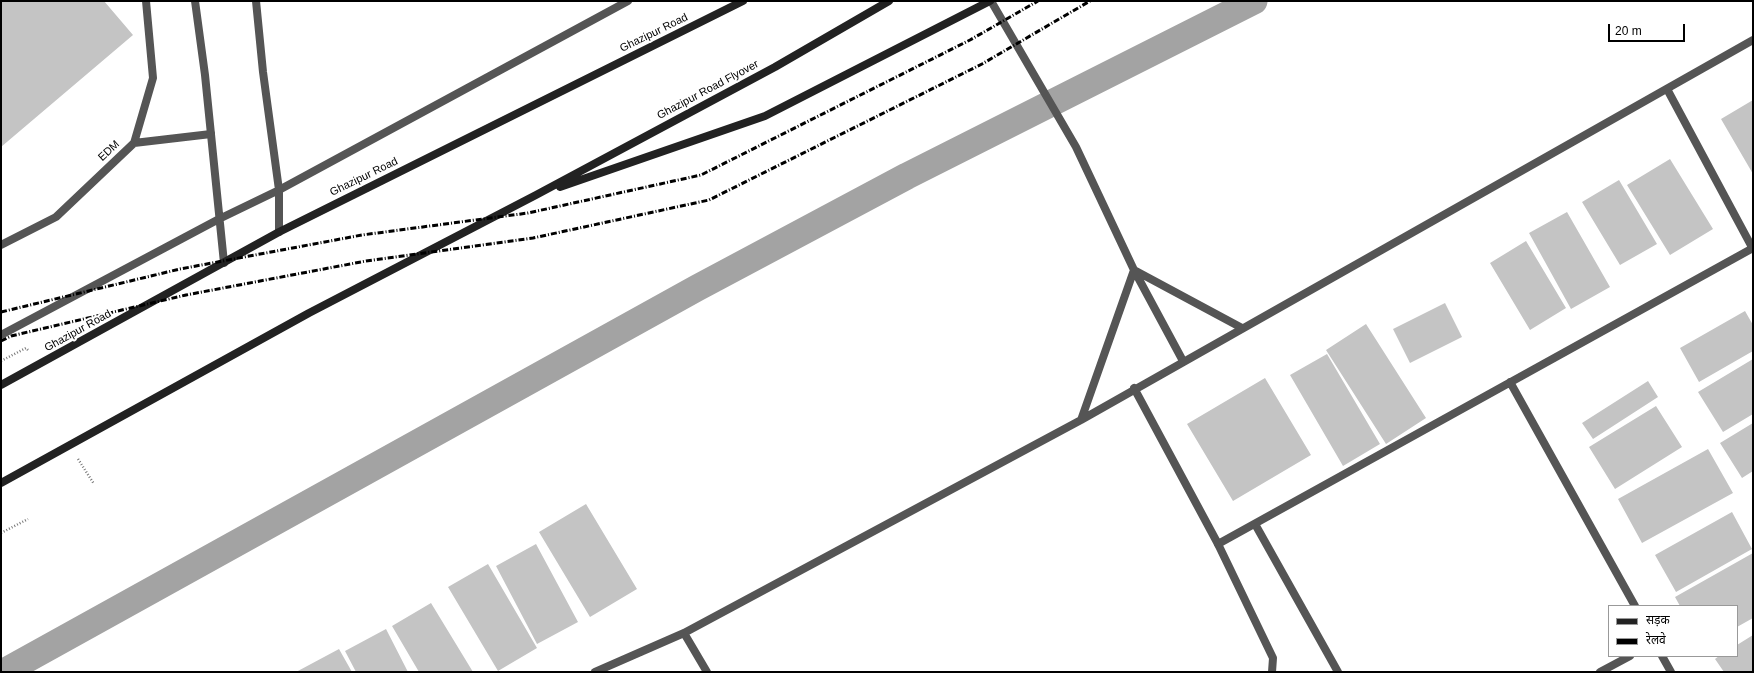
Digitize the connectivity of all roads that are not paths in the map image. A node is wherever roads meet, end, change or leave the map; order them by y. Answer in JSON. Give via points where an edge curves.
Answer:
{"nodes":[{"id":1,"x":146,"y":1,"type":"edge"},
{"id":2,"x":194,"y":1,"type":"edge"},
{"id":3,"x":256,"y":1,"type":"edge"},
{"id":4,"x":628,"y":1,"type":"edge"},
{"id":5,"x":743,"y":1,"type":"edge"},
{"id":6,"x":889,"y":1,"type":"edge"},
{"id":7,"x":990,"y":1,"type":"edge"},
{"id":8,"x":1753,"y":40,"type":"edge"},
{"id":9,"x":1667,"y":89,"type":"junction"},
{"id":10,"x":211,"y":134,"type":"junction"},
{"id":11,"x":134,"y":143,"type":"junction"},
{"id":12,"x":279,"y":190,"type":"junction"},
{"id":13,"x":536,"y":195,"type":"junction"},
{"id":14,"x":219,"y":220,"type":"junction"},
{"id":15,"x":279,"y":232,"type":"junction"},
{"id":16,"x":1,"y":245,"type":"edge"},
{"id":17,"x":1753,"y":248,"type":"edge"},
{"id":18,"x":224,"y":263,"type":"junction"},
{"id":19,"x":1134,"y":270,"type":"junction"},
{"id":20,"x":1242,"y":328,"type":"junction"},
{"id":21,"x":1,"y":335,"type":"edge"},
{"id":22,"x":1183,"y":361,"type":"junction"},
{"id":23,"x":1510,"y":382,"type":"junction"},
{"id":24,"x":1,"y":385,"type":"edge"},
{"id":25,"x":1134,"y":388,"type":"junction"},
{"id":26,"x":1081,"y":420,"type":"junction"},
{"id":27,"x":1,"y":483,"type":"edge"},
{"id":28,"x":1255,"y":524,"type":"junction"},
{"id":29,"x":1218,"y":544,"type":"junction"},
{"id":30,"x":1634,"y":605,"type":"edge"},
{"id":31,"x":684,"y":633,"type":"junction"},
{"id":32,"x":1628,"y":657,"type":"edge"},
{"id":33,"x":1663,"y":657,"type":"edge"},
{"id":34,"x":595,"y":672,"type":"edge"},
{"id":35,"x":708,"y":672,"type":"edge"},
{"id":36,"x":1272,"y":672,"type":"edge"},
{"id":37,"x":1338,"y":672,"type":"edge"},
{"id":38,"x":1600,"y":672,"type":"edge"},
{"id":39,"x":1671,"y":672,"type":"edge"}],
"edges":[{"from":1,"to":11,"type":"street","name":"EDM","via":[[153,78]]},
{"from":2,"to":10,"type":"street"},
{"from":3,"to":12,"type":"street"},
{"from":4,"to":12,"type":"street"},
{"from":5,"to":15,"type":"main road","name":"Ghazipur Road"},
{"from":6,"to":13,"type":"main road","name":"Ghazipur Road Flyover","via":[[775,67]]},
{"from":7,"to":13,"type":"main road","via":[[765,116]]},
{"from":7,"to":19,"type":"street","via":[[1076,147]]},
{"from":8,"to":9,"type":"street"},
{"from":9,"to":17,"type":"street"},
{"from":9,"to":20,"type":"street"},
{"from":10,"to":11,"type":"street"},
{"from":10,"to":14,"type":"street"},
{"from":11,"to":16,"type":"street","name":"EDM","via":[[56,217]]},
{"from":12,"to":14,"type":"street"},
{"from":12,"to":15,"type":"street"},
{"from":13,"to":27,"type":"main road","via":[[309,313]]},
{"from":14,"to":18,"type":"street"},
{"from":14,"to":21,"type":"street"},
{"from":15,"to":18,"type":"main road","name":"Ghazipur Road"},
{"from":17,"to":23,"type":"street"},
{"from":18,"to":24,"type":"main road","name":"Ghazipur Road"},
{"from":19,"to":20,"type":"street"},
{"from":19,"to":22,"type":"street"},
{"from":19,"to":26,"type":"street"},
{"from":20,"to":22,"type":"street"},
{"from":22,"to":25,"type":"street"},
{"from":23,"to":28,"type":"street"},
{"from":23,"to":30,"type":"street"},
{"from":25,"to":26,"type":"street"},
{"from":25,"to":29,"type":"street"},
{"from":26,"to":31,"type":"street"},
{"from":28,"to":29,"type":"street"},
{"from":28,"to":37,"type":"street"},
{"from":29,"to":36,"type":"street","via":[[1273,658]]},
{"from":31,"to":34,"type":"street"},
{"from":31,"to":35,"type":"street"},
{"from":32,"to":38,"type":"street"},
{"from":33,"to":39,"type":"street"}]}
